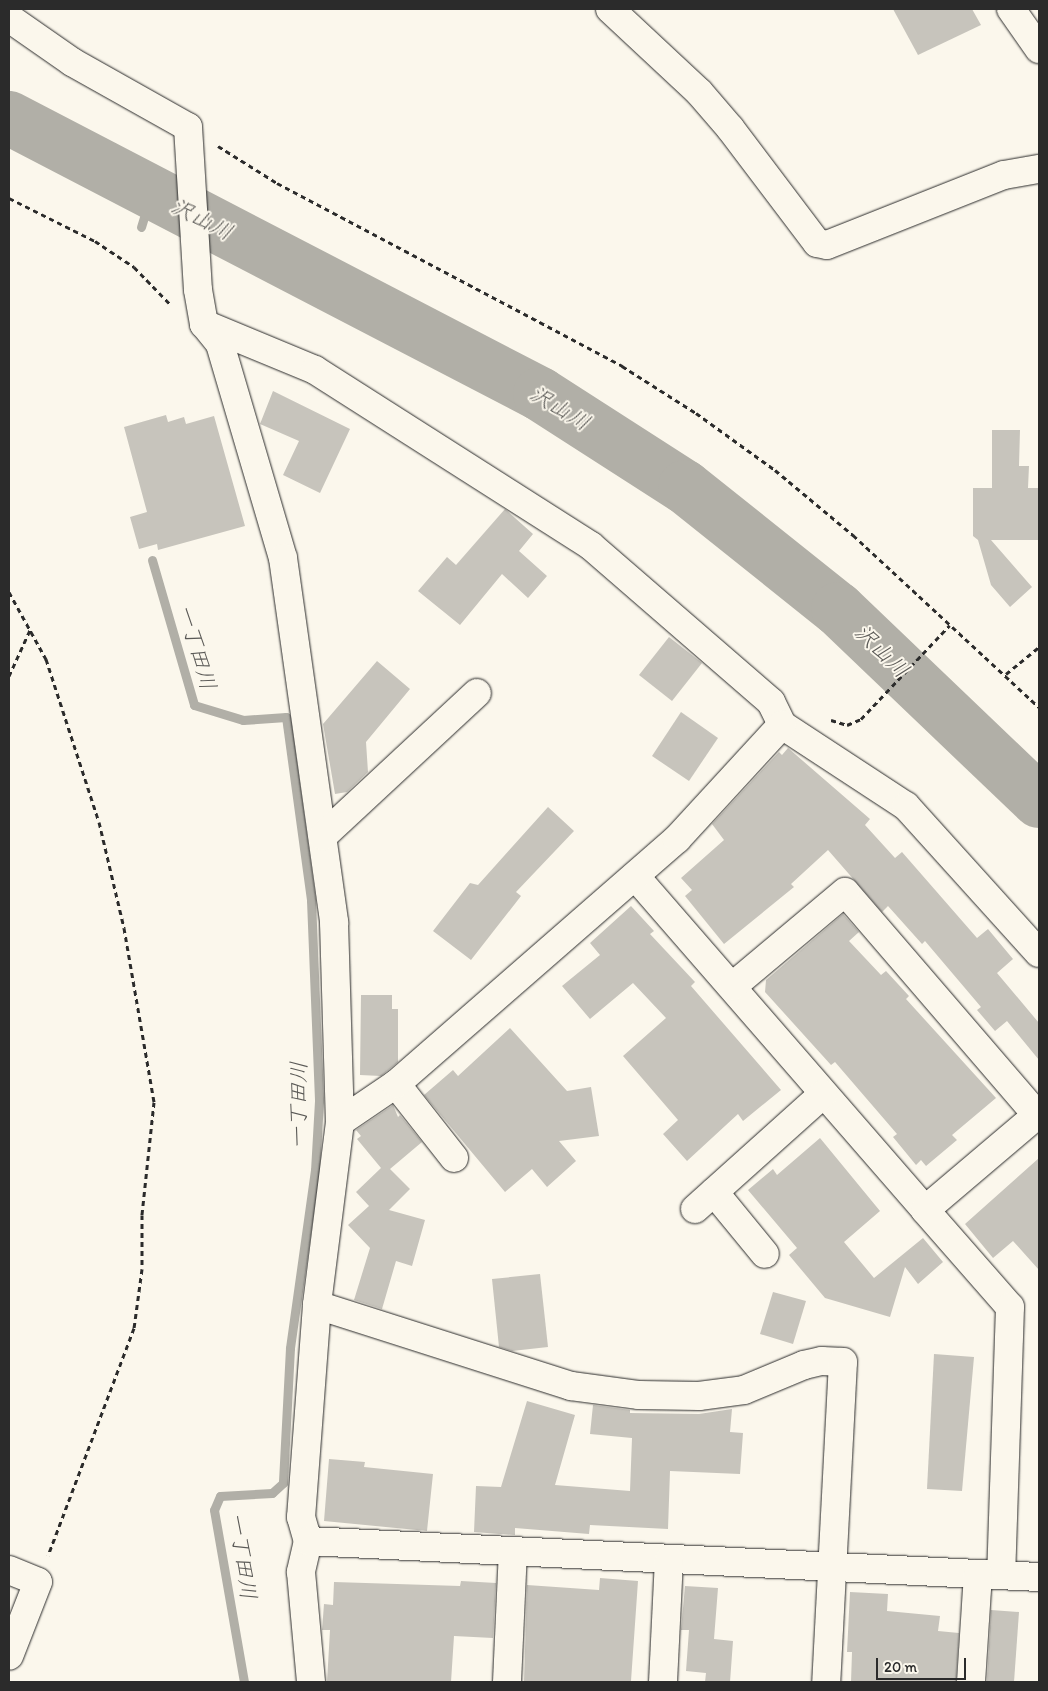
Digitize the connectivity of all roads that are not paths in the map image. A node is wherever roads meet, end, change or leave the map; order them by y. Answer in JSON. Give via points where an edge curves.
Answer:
{"nodes":[{"id":1,"x":610,"y":9,"type":"edge"},
{"id":2,"x":1011,"y":9,"type":"edge"},
{"id":3,"x":9,"y":18,"type":"edge"},
{"id":4,"x":1039,"y":49,"type":"edge"},
{"id":5,"x":1039,"y":169,"type":"edge"},
{"id":6,"x":204,"y":324,"type":"junction"},
{"id":7,"x":477,"y":693,"type":"dead end"},
{"id":8,"x":782,"y":725,"type":"junction"},
{"id":9,"x":323,"y":836,"type":"junction"},
{"id":10,"x":635,"y":876,"type":"junction"},
{"id":11,"x":1039,"y":953,"type":"edge"},
{"id":12,"x":733,"y":986,"type":"junction"},
{"id":13,"x":396,"y":1084,"type":"junction"},
{"id":14,"x":823,"y":1094,"type":"junction"},
{"id":15,"x":1038,"y":1116,"type":"edge"},
{"id":16,"x":340,"y":1122,"type":"junction"},
{"id":17,"x":454,"y":1158,"type":"dead end"},
{"id":18,"x":925,"y":1210,"type":"junction"},
{"id":19,"x":765,"y":1254,"type":"dead end"},
{"id":20,"x":317,"y":1305,"type":"junction"},
{"id":21,"x":308,"y":1541,"type":"junction"},
{"id":22,"x":513,"y":1552,"type":"junction"},
{"id":23,"x":669,"y":1560,"type":"junction"},
{"id":24,"x":832,"y":1568,"type":"junction"},
{"id":25,"x":9,"y":1570,"type":"edge"},
{"id":26,"x":989,"y":1574,"type":"junction"},
{"id":27,"x":1039,"y":1577,"type":"edge"},
{"id":28,"x":9,"y":1656,"type":"edge"},
{"id":29,"x":311,"y":1682,"type":"edge"},
{"id":30,"x":507,"y":1682,"type":"edge"},
{"id":31,"x":663,"y":1682,"type":"edge"},
{"id":32,"x":826,"y":1682,"type":"edge"},
{"id":33,"x":971,"y":1682,"type":"edge"}],
"edges":[{"from":1,"to":5,"type":"street","via":[[699,92],[817,243],[828,244],[1004,175]]},
{"from":2,"to":4,"type":"street"},
{"from":3,"to":6,"type":"street","via":[[72,62],[189,135],[198,290]]},
{"from":6,"to":8,"type":"street","via":[[315,370],[591,546],[771,702]]},
{"from":6,"to":9,"type":"street","via":[[220,344],[283,558]]},
{"from":7,"to":9,"type":"street"},
{"from":8,"to":10,"type":"street","via":[[677,838]]},
{"from":8,"to":11,"type":"street","via":[[906,806]]},
{"from":9,"to":16,"type":"street","via":[[334,922]]},
{"from":10,"to":12,"type":"street"},
{"from":10,"to":13,"type":"street"},
{"from":12,"to":14,"type":"street"},
{"from":12,"to":15,"type":"street","via":[[845,892]]},
{"from":13,"to":16,"type":"street"},
{"from":13,"to":17,"type":"street"},
{"from":14,"to":18,"type":"street"},
{"from":14,"to":19,"type":"street","via":[[704,1200]]},
{"from":15,"to":18,"type":"street"},
{"from":16,"to":20,"type":"street"},
{"from":18,"to":26,"type":"street","via":[[1010,1307]]},
{"from":20,"to":21,"type":"street","via":[[301,1517]]},
{"from":20,"to":24,"type":"street","via":[[571,1386],[639,1395],[699,1396],[744,1390],[804,1365],[822,1361],[843,1362]]},
{"from":21,"to":22,"type":"street"},
{"from":21,"to":29,"type":"street","via":[[300,1572]]},
{"from":22,"to":23,"type":"street"},
{"from":22,"to":30,"type":"street"},
{"from":23,"to":24,"type":"street"},
{"from":23,"to":31,"type":"street"},
{"from":24,"to":26,"type":"street"},
{"from":24,"to":32,"type":"street"},
{"from":25,"to":28,"type":"street","via":[[38,1582]]},
{"from":26,"to":27,"type":"street"},
{"from":26,"to":33,"type":"street"}]}
